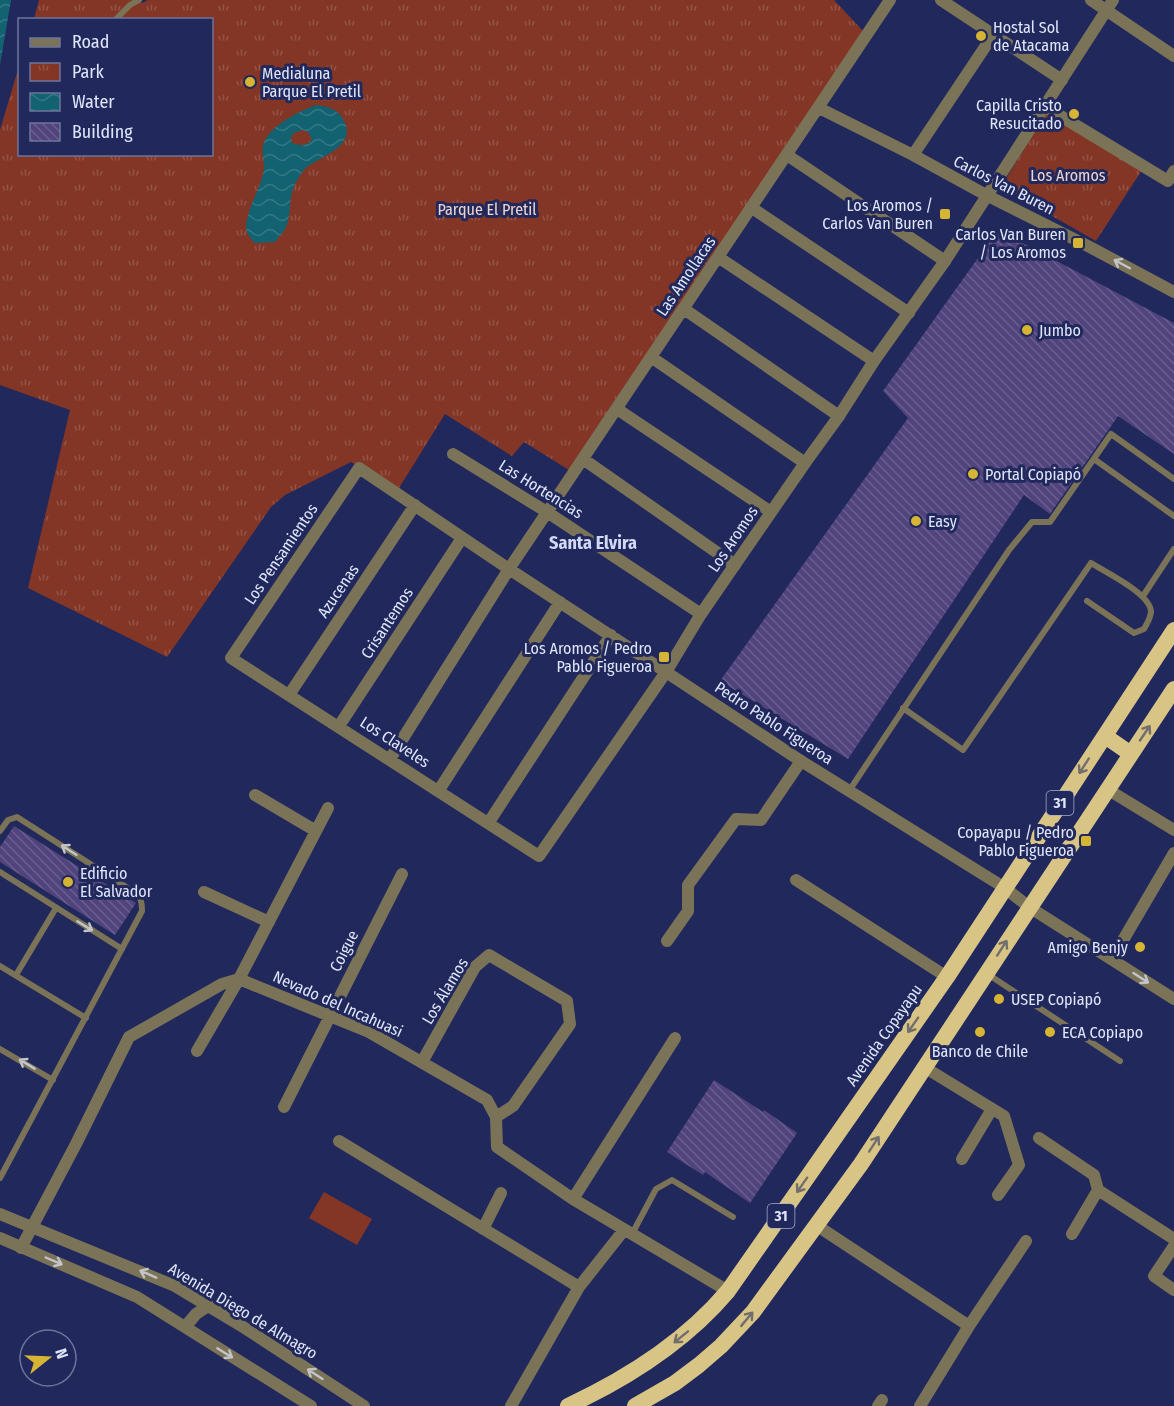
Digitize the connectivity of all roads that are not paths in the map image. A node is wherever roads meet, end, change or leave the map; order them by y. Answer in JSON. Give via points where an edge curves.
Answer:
{"nodes":[{"id":1,"x":140,"y":0,"type":"edge"},
{"id":2,"x":890,"y":0,"type":"edge"},
{"id":3,"x":941,"y":0,"type":"edge"},
{"id":4,"x":1091,"y":0,"type":"edge"},
{"id":5,"x":1109,"y":5,"type":"edge"},
{"id":6,"x":118,"y":18,"type":"edge"},
{"id":7,"x":993,"y":35,"type":"junction"},
{"id":8,"x":1174,"y":56,"type":"edge"},
{"id":9,"x":1062,"y":80,"type":"junction"},
{"id":10,"x":1044,"y":106,"type":"junction"},
{"id":11,"x":819,"y":108,"type":"junction"},
{"id":12,"x":787,"y":155,"type":"junction"},
{"id":13,"x":913,"y":155,"type":"junction"},
{"id":14,"x":1174,"y":171,"type":"edge"},
{"id":15,"x":988,"y":196,"type":"junction"},
{"id":16,"x":752,"y":208,"type":"junction"},
{"id":17,"x":718,"y":257,"type":"junction"},
{"id":18,"x":945,"y":261,"type":"junction"},
{"id":19,"x":1174,"y":292,"type":"edge"},
{"id":20,"x":684,"y":309,"type":"junction"},
{"id":21,"x":909,"y":313,"type":"junction"},
{"id":22,"x":651,"y":357,"type":"junction"},
{"id":23,"x":874,"y":362,"type":"junction"},
{"id":24,"x":617,"y":409,"type":"junction"},
{"id":25,"x":839,"y":416,"type":"junction"},
{"id":26,"x":453,"y":454,"type":"dead end"},
{"id":27,"x":583,"y":459,"type":"junction"},
{"id":28,"x":1094,"y":459,"type":"junction"},
{"id":29,"x":805,"y":463,"type":"junction"},
{"id":30,"x":359,"y":468,"type":"joint"},
{"id":31,"x":1174,"y":479,"type":"edge"},
{"id":32,"x":415,"y":505,"type":"junction"},
{"id":33,"x":547,"y":512,"type":"junction"},
{"id":34,"x":771,"y":512,"type":"junction"},
{"id":35,"x":1174,"y":516,"type":"edge"},
{"id":36,"x":462,"y":538,"type":"junction"},
{"id":37,"x":1174,"y":549,"type":"edge"},
{"id":38,"x":735,"y":565,"type":"junction"},
{"id":39,"x":508,"y":570,"type":"junction"},
{"id":40,"x":1143,"y":596,"type":"junction"},
{"id":41,"x":1087,"y":601,"type":"dead end"},
{"id":42,"x":560,"y":602,"type":"junction"},
{"id":43,"x":701,"y":614,"type":"junction"},
{"id":44,"x":1174,"y":630,"type":"edge"},
{"id":45,"x":611,"y":635,"type":"junction"},
{"id":46,"x":231,"y":658,"type":"joint"},
{"id":47,"x":666,"y":672,"type":"junction"},
{"id":48,"x":1174,"y":689,"type":"edge"},
{"id":49,"x":289,"y":694,"type":"junction"},
{"id":50,"x":903,"y":708,"type":"junction"},
{"id":51,"x":339,"y":726,"type":"junction"},
{"id":52,"x":1105,"y":736,"type":"junction"},
{"id":53,"x":1131,"y":754,"type":"junction"},
{"id":54,"x":390,"y":759,"type":"junction"},
{"id":55,"x":801,"y":761,"type":"junction"},
{"id":56,"x":1107,"y":789,"type":"junction"},
{"id":57,"x":439,"y":790,"type":"junction"},
{"id":58,"x":848,"y":791,"type":"junction"},
{"id":59,"x":255,"y":795,"type":"dead end"},
{"id":60,"x":328,"y":808,"type":"dead end"},
{"id":61,"x":489,"y":822,"type":"junction"},
{"id":62,"x":1174,"y":830,"type":"edge"},
{"id":63,"x":0,"y":831,"type":"edge"},
{"id":64,"x":316,"y":831,"type":"junction"},
{"id":65,"x":1174,"y":854,"type":"edge"},
{"id":66,"x":539,"y":856,"type":"joint"},
{"id":67,"x":0,"y":872,"type":"edge"},
{"id":68,"x":402,"y":874,"type":"dead end"},
{"id":69,"x":796,"y":880,"type":"dead end"},
{"id":70,"x":1005,"y":888,"type":"junction"},
{"id":71,"x":204,"y":892,"type":"dead end"},
{"id":72,"x":1029,"y":907,"type":"junction"},
{"id":73,"x":56,"y":908,"type":"junction"},
{"id":74,"x":269,"y":922,"type":"junction"},
{"id":75,"x":667,"y":941,"type":"dead end"},
{"id":76,"x":122,"y":949,"type":"junction"},
{"id":77,"x":1112,"y":959,"type":"junction"},
{"id":78,"x":0,"y":966,"type":"edge"},
{"id":79,"x":986,"y":973,"type":"junction"},
{"id":80,"x":16,"y":975,"type":"junction"},
{"id":81,"x":947,"y":977,"type":"junction"},
{"id":82,"x":239,"y":979,"type":"junction"},
{"id":83,"x":1174,"y":999,"type":"edge"},
{"id":84,"x":329,"y":1017,"type":"junction"},
{"id":85,"x":86,"y":1018,"type":"junction"},
{"id":86,"x":675,"y":1038,"type":"dead end"},
{"id":87,"x":0,"y":1048,"type":"edge"},
{"id":88,"x":197,"y":1051,"type":"dead end"},
{"id":89,"x":1120,"y":1060,"type":"dead end"},
{"id":90,"x":422,"y":1062,"type":"junction"},
{"id":91,"x":924,"y":1067,"type":"junction"},
{"id":92,"x":53,"y":1080,"type":"junction"},
{"id":93,"x":284,"y":1107,"type":"dead end"},
{"id":94,"x":992,"y":1109,"type":"junction"},
{"id":95,"x":496,"y":1117,"type":"junction"},
{"id":96,"x":1039,"y":1138,"type":"dead end"},
{"id":97,"x":339,"y":1141,"type":"dead end"},
{"id":98,"x":962,"y":1159,"type":"dead end"},
{"id":99,"x":0,"y":1178,"type":"edge"},
{"id":100,"x":1098,"y":1190,"type":"junction"},
{"id":101,"x":501,"y":1193,"type":"dead end"},
{"id":102,"x":998,"y":1195,"type":"dead end"},
{"id":103,"x":573,"y":1199,"type":"junction"},
{"id":104,"x":0,"y":1214,"type":"edge"},
{"id":105,"x":733,"y":1217,"type":"dead end"},
{"id":106,"x":816,"y":1225,"type":"junction"},
{"id":107,"x":32,"y":1228,"type":"junction"},
{"id":108,"x":483,"y":1229,"type":"junction"},
{"id":109,"x":628,"y":1232,"type":"junction"},
{"id":110,"x":1071,"y":1233,"type":"dead end"},
{"id":111,"x":0,"y":1238,"type":"edge"},
{"id":112,"x":1174,"y":1239,"type":"edge"},
{"id":113,"x":1026,"y":1241,"type":"dead end"},
{"id":114,"x":1174,"y":1246,"type":"edge"},
{"id":115,"x":21,"y":1248,"type":"junction"},
{"id":116,"x":579,"y":1287,"type":"junction"},
{"id":117,"x":1174,"y":1290,"type":"edge"},
{"id":118,"x":728,"y":1291,"type":"junction"},
{"id":119,"x":208,"y":1306,"type":"junction"},
{"id":120,"x":969,"y":1326,"type":"junction"},
{"id":121,"x":185,"y":1327,"type":"junction"},
{"id":122,"x":311,"y":1406,"type":"edge"},
{"id":123,"x":364,"y":1406,"type":"edge"},
{"id":124,"x":511,"y":1406,"type":"edge"},
{"id":125,"x":568,"y":1406,"type":"edge"},
{"id":126,"x":635,"y":1406,"type":"edge"},
{"id":127,"x":920,"y":1406,"type":"edge"}],
"edges":[{"from":1,"to":6,"type":"lane"},
{"from":2,"to":11,"type":"street","name":"Las Amollacas"},
{"from":3,"to":7,"type":"street"},
{"from":4,"to":5,"type":"street"},
{"from":5,"to":8,"type":"street"},
{"from":5,"to":9,"type":"street","name":"Los Aromos"},
{"from":7,"to":9,"type":"street"},
{"from":7,"to":13,"type":"street"},
{"from":9,"to":10,"type":"street","name":"Los Aromos"},
{"from":10,"to":14,"type":"street","via":[[1168,181]]},
{"from":10,"to":15,"type":"street","name":"Los Aromos"},
{"from":11,"to":12,"type":"street","name":"Las Amollacas"},
{"from":11,"to":13,"type":"street","name":"Carlos Van Buren"},
{"from":12,"to":16,"type":"street","name":"Las Amollacas"},
{"from":12,"to":18,"type":"street"},
{"from":13,"to":15,"type":"street","name":"Carlos Van Buren"},
{"from":15,"to":18,"type":"street","name":"Los Aromos"},
{"from":19,"to":15,"type":"street","name":"Carlos Van Buren","one_way":true},
{"from":16,"to":17,"type":"street","name":"Las Amollacas"},
{"from":16,"to":21,"type":"street"},
{"from":17,"to":20,"type":"street","name":"Las Amollacas"},
{"from":17,"to":23,"type":"street"},
{"from":18,"to":21,"type":"street","name":"Los Aromos"},
{"from":20,"to":22,"type":"street","name":"Las Amollacas"},
{"from":20,"to":25,"type":"street"},
{"from":21,"to":23,"type":"street","name":"Los Aromos"},
{"from":22,"to":24,"type":"street","name":"Las Amollacas"},
{"from":22,"to":29,"type":"street"},
{"from":23,"to":25,"type":"street","name":"Los Aromos"},
{"from":24,"to":27,"type":"street","name":"Las Amollacas"},
{"from":24,"to":34,"type":"street"},
{"from":25,"to":29,"type":"street","name":"Los Aromos"},
{"from":26,"to":33,"type":"street","name":"Las Hortencias"},
{"from":27,"to":33,"type":"street","name":"Las Amollacas"},
{"from":27,"to":38,"type":"street"},
{"from":28,"to":31,"type":"lane","via":[[1112,434]]},
{"from":28,"to":35,"type":"lane"},
{"from":28,"to":50,"type":"lane","via":[[1050,522],[1032,522],[1009,550]]},
{"from":29,"to":34,"type":"street","name":"Los Aromos"},
{"from":30,"to":32,"type":"street","name":"Pedro Pablo Figueroa"},
{"from":30,"to":46,"type":"street","name":"Los Pensamientos"},
{"from":32,"to":36,"type":"street","name":"Pedro Pablo Figueroa"},
{"from":32,"to":49,"type":"street","name":"Azucenas"},
{"from":33,"to":39,"type":"street","name":"Las Amollacas"},
{"from":33,"to":43,"type":"street","name":"Las Hortencias"},
{"from":34,"to":38,"type":"street","name":"Los Aromos"},
{"from":36,"to":39,"type":"street","name":"Pedro Pablo Figueroa"},
{"from":36,"to":51,"type":"street","name":"Crisantemos"},
{"from":37,"to":40,"type":"lane"},
{"from":38,"to":43,"type":"street","name":"Los Aromos"},
{"from":39,"to":42,"type":"street","name":"Pedro Pablo Figueroa"},
{"from":39,"to":54,"type":"street","name":"Las Amollacas"},
{"from":40,"to":41,"type":"lane","via":[[1151,608],[1150,618],[1144,629],[1134,633]]},
{"from":40,"to":50,"type":"lane","via":[[1092,563],[963,750]]},
{"from":42,"to":45,"type":"street","name":"Pedro Pablo Figueroa"},
{"from":42,"to":57,"type":"street"},
{"from":43,"to":47,"type":"street","name":"Los Aromos"},
{"from":44,"to":52,"type":"highway","name":"Avenida Copayapu","number":"31"},
{"from":45,"to":47,"type":"street","name":"Pedro Pablo Figueroa"},
{"from":45,"to":61,"type":"street"},
{"from":46,"to":49,"type":"street","name":"Los Claveles"},
{"from":47,"to":55,"type":"street","name":"Pedro Pablo Figueroa"},
{"from":47,"to":66,"type":"street","name":"Los Aromos"},
{"from":53,"to":48,"type":"highway","number":"31","one_way":true},
{"from":49,"to":51,"type":"street","name":"Los Claveles"},
{"from":50,"to":58,"type":"lane"},
{"from":51,"to":54,"type":"street","name":"Los Claveles"},
{"from":52,"to":53,"type":"highway"},
{"from":52,"to":70,"type":"highway","name":"Avenida Copayapu","number":"31","one_way":true},
{"from":53,"to":56,"type":"highway","number":"31"},
{"from":54,"to":57,"type":"street","name":"Los Claveles"},
{"from":55,"to":58,"type":"street","name":"Pedro Pablo Figueroa"},
{"from":55,"to":75,"type":"street","via":[[761,820],[736,819],[688,885],[688,910]]},
{"from":56,"to":62,"type":"street"},
{"from":56,"to":72,"type":"highway","number":"31"},
{"from":57,"to":61,"type":"street","name":"Los Claveles"},
{"from":58,"to":70,"type":"street","name":"Pedro Pablo Figueroa"},
{"from":59,"to":64,"type":"street"},
{"from":60,"to":64,"type":"street"},
{"from":61,"to":66,"type":"street","name":"Los Claveles"},
{"from":76,"to":63,"type":"lane","one_way":true,"via":[[142,911],[139,895],[17,817],[8,820]]},
{"from":64,"to":74,"type":"street"},
{"from":65,"to":77,"type":"street"},
{"from":67,"to":73,"type":"lane"},
{"from":68,"to":84,"type":"street","name":"Coigue"},
{"from":69,"to":81,"type":"street"},
{"from":70,"to":72,"type":"street","name":"Pedro Pablo Figueroa"},
{"from":70,"to":81,"type":"highway","name":"Avenida Copayapu","number":"31"},
{"from":71,"to":74,"type":"street"},
{"from":72,"to":77,"type":"street","name":"Pedro Pablo Figueroa"},
{"from":79,"to":72,"type":"highway","number":"31","one_way":true},
{"from":73,"to":76,"type":"lane","one_way":true},
{"from":73,"to":80,"type":"lane"},
{"from":74,"to":82,"type":"street"},
{"from":76,"to":85,"type":"lane"},
{"from":77,"to":83,"type":"street","name":"Pedro Pablo Figueroa","one_way":true},
{"from":78,"to":80,"type":"lane"},
{"from":79,"to":89,"type":"lane"},
{"from":79,"to":91,"type":"highway","number":"31"},
{"from":80,"to":85,"type":"lane"},
{"from":81,"to":118,"type":"highway","name":"Avenida Copayapu","number":"31","one_way":true},
{"from":82,"to":84,"type":"street","name":"Nevado del Incahuasi"},
{"from":82,"to":88,"type":"street"},
{"from":82,"to":107,"type":"street","via":[[222,984],[129,1037]]},
{"from":84,"to":90,"type":"street","name":"Nevado del Incahuasi","via":[[369,1032]]},
{"from":84,"to":93,"type":"street","name":"Coigue"},
{"from":85,"to":92,"type":"lane"},
{"from":86,"to":103,"type":"street"},
{"from":92,"to":87,"type":"lane","one_way":true},
{"from":90,"to":95,"type":"street","name":"Nevado del Incahuasi","via":[[487,1100]]},
{"from":90,"to":95,"type":"street","name":"Los Álamos","via":[[475,967],[489,955],[567,1001],[570,1024],[513,1106]]},
{"from":91,"to":94,"type":"street"},
{"from":106,"to":91,"type":"highway","number":"31","one_way":true},
{"from":92,"to":99,"type":"lane"},
{"from":94,"to":98,"type":"street"},
{"from":94,"to":102,"type":"street","via":[[1004,1116],[1018,1165]]},
{"from":95,"to":103,"type":"street","via":[[497,1147]]},
{"from":96,"to":100,"type":"street","via":[[1094,1175]]},
{"from":97,"to":108,"type":"street"},
{"from":100,"to":110,"type":"street"},
{"from":100,"to":112,"type":"street"},
{"from":101,"to":108,"type":"street"},
{"from":103,"to":109,"type":"street"},
{"from":104,"to":107,"type":"street","name":"Avenida Diego de Almagro"},
{"from":105,"to":109,"type":"lane","via":[[672,1180],[656,1190]]},
{"from":106,"to":120,"type":"street"},
{"from":126,"to":106,"type":"highway","number":"31","one_way":true,"via":[[675,1383],[740,1328]]},
{"from":107,"to":115,"type":"street"},
{"from":119,"to":107,"type":"street","name":"Avenida Diego de Almagro","one_way":true,"via":[[175,1286]]},
{"from":108,"to":116,"type":"street"},
{"from":109,"to":116,"type":"street"},
{"from":109,"to":118,"type":"street"},
{"from":111,"to":115,"type":"street"},
{"from":113,"to":120,"type":"street"},
{"from":114,"to":117,"type":"street","via":[[1154,1276]]},
{"from":115,"to":121,"type":"street","one_way":true,"via":[[137,1297]]},
{"from":116,"to":124,"type":"street"},
{"from":118,"to":125,"type":"highway","name":"Avenida Copayapu","number":"31","one_way":true,"via":[[695,1326],[652,1359]]},
{"from":119,"to":121,"type":"street"},
{"from":123,"to":119,"type":"street","name":"Avenida Diego de Almagro","one_way":true},
{"from":120,"to":127,"type":"street"},
{"from":121,"to":122,"type":"street","one_way":true}]}
